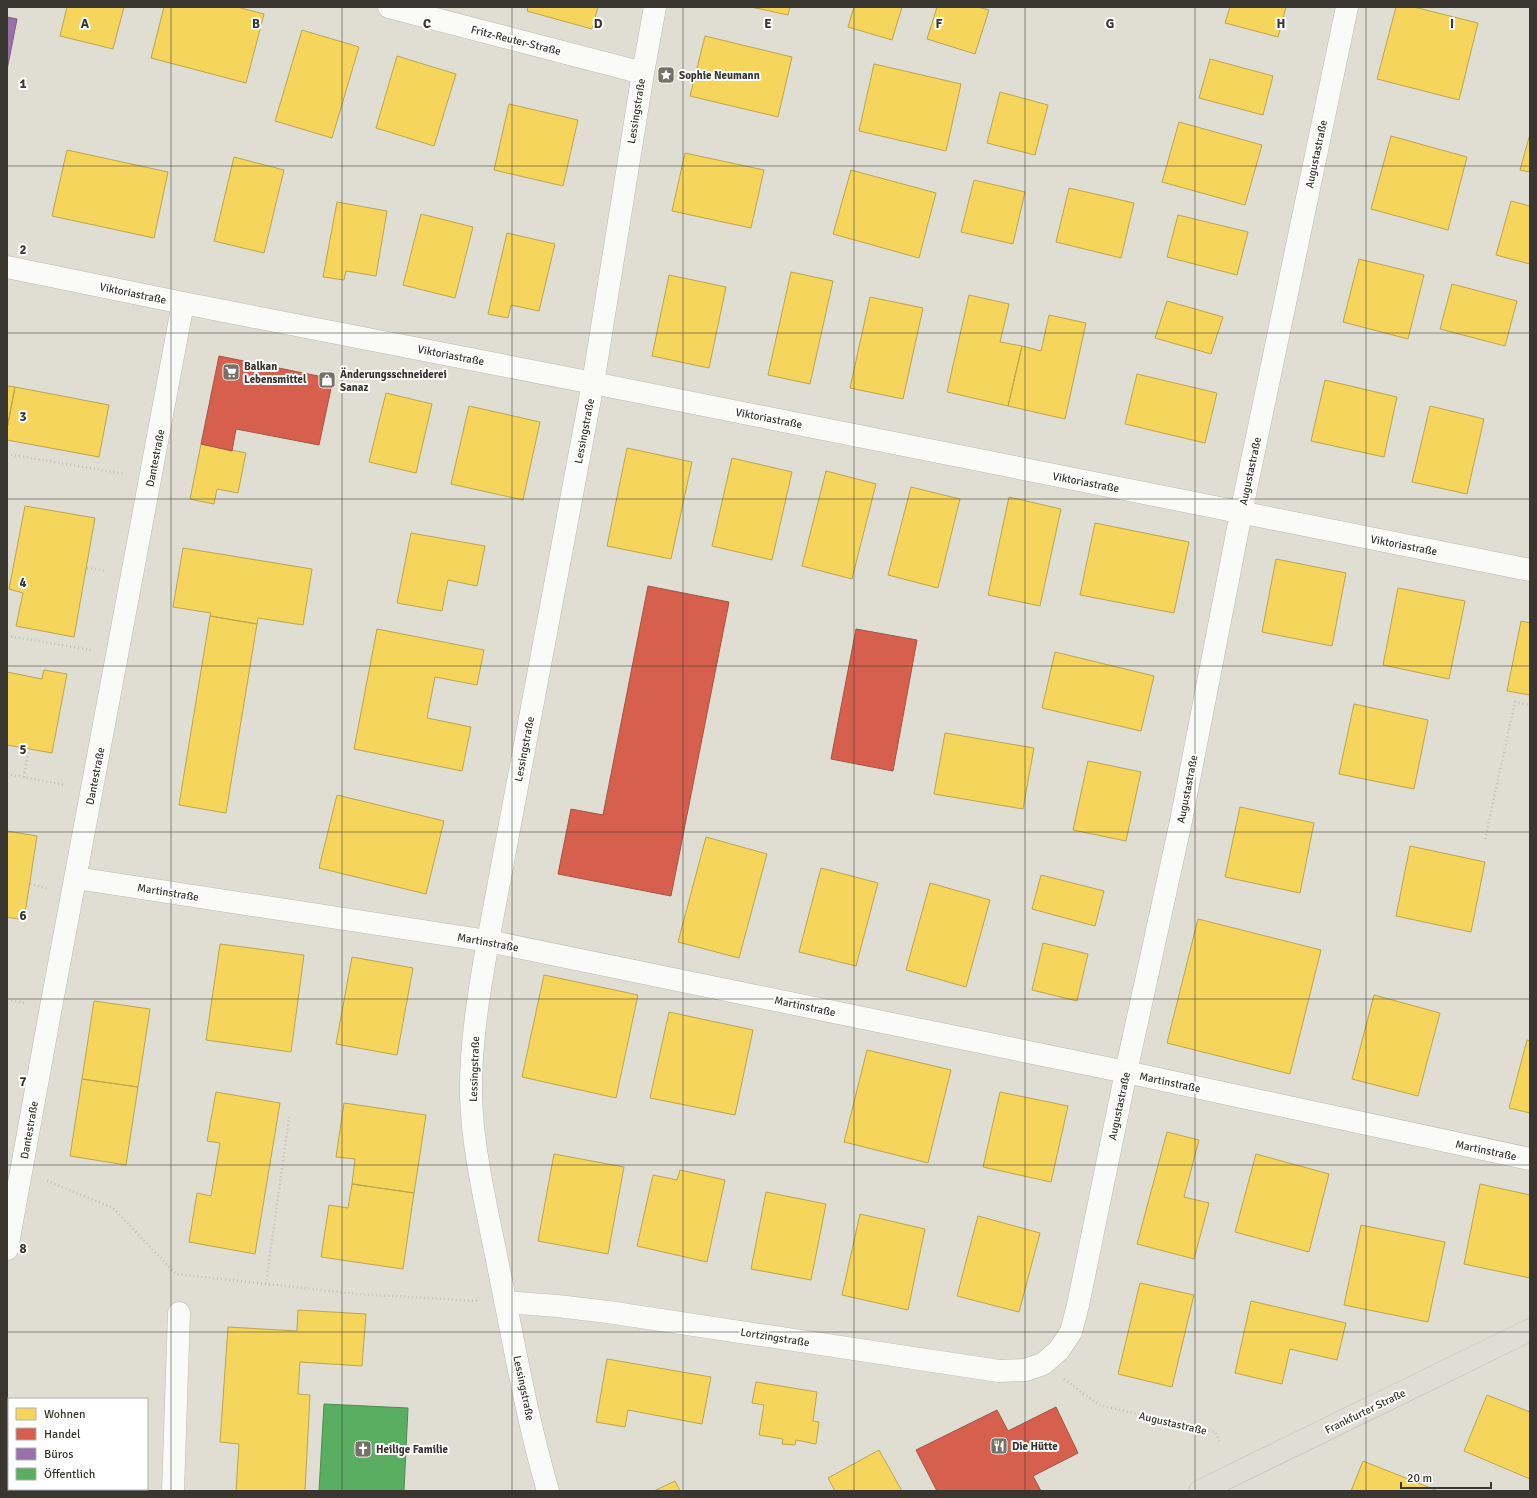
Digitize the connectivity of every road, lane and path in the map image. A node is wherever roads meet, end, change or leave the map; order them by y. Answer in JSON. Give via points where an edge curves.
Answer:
{"nodes":[{"id":1,"x":389,"y":7,"type":"edge"},
{"id":2,"x":655,"y":7,"type":"edge"},
{"id":3,"x":1347,"y":7,"type":"edge"},
{"id":4,"x":642,"y":72,"type":"junction"},
{"id":5,"x":7,"y":267,"type":"edge"},
{"id":6,"x":183,"y":303,"type":"junction"},
{"id":7,"x":593,"y":383,"type":"junction"},
{"id":8,"x":7,"y":454,"type":"edge"},
{"id":9,"x":151,"y":478,"type":"junction"},
{"id":10,"x":1241,"y":513,"type":"junction"},
{"id":11,"x":1530,"y":570,"type":"edge"},
{"id":12,"x":7,"y":636,"type":"edge"},
{"id":13,"x":118,"y":655,"type":"junction"},
{"id":14,"x":1530,"y":705,"type":"edge"},
{"id":15,"x":29,"y":749,"type":"dead end"},
{"id":16,"x":7,"y":774,"type":"edge"},
{"id":17,"x":24,"y":777,"type":"junction"},
{"id":18,"x":92,"y":790,"type":"junction"},
{"id":19,"x":1485,"y":839,"type":"dead end"},
{"id":20,"x":76,"y":878,"type":"junction"},
{"id":21,"x":488,"y":941,"type":"junction"},
{"id":22,"x":1126,"y":1072,"type":"junction"},
{"id":23,"x":289,"y":1117,"type":"dead end"},
{"id":24,"x":1530,"y":1160,"type":"edge"},
{"id":25,"x":22,"y":1170,"type":"junction"},
{"id":26,"x":7,"y":1249,"type":"edge"},
{"id":27,"x":266,"y":1284,"type":"junction"},
{"id":28,"x":505,"y":1302,"type":"junction"},
{"id":29,"x":179,"y":1313,"type":"dead end"},
{"id":30,"x":1530,"y":1330,"type":"edge"},
{"id":31,"x":1043,"y":1364,"type":"junction"},
{"id":32,"x":1220,"y":1442,"type":"dead end"},
{"id":33,"x":173,"y":1491,"type":"edge"},
{"id":34,"x":548,"y":1491,"type":"edge"},
{"id":35,"x":1200,"y":1491,"type":"edge"}],
"edges":[{"from":1,"to":4,"type":"street","name":"Fritz-Reuter-Straße"},
{"from":2,"to":4,"type":"street","name":"Lessingstraße"},
{"from":3,"to":10,"type":"street","name":"Augustastraße"},
{"from":4,"to":7,"type":"street","name":"Lessingstraße"},
{"from":5,"to":6,"type":"street","name":"Viktoriastraße"},
{"from":6,"to":7,"type":"street","name":"Viktoriastraße"},
{"from":6,"to":9,"type":"street","name":"Dantestraße"},
{"from":7,"to":10,"type":"street","name":"Viktoriastraße"},
{"from":7,"to":21,"type":"street","name":"Lessingstraße"},
{"from":8,"to":9,"type":"path"},
{"from":9,"to":13,"type":"street","name":"Dantestraße"},
{"from":10,"to":11,"type":"street","name":"Viktoriastraße"},
{"from":10,"to":22,"type":"street","name":"Augustastraße","via":[[1181,821]]},
{"from":12,"to":13,"type":"path"},
{"from":13,"to":18,"type":"street","name":"Dantestraße"},
{"from":14,"to":19,"type":"path","via":[[1515,702]]},
{"from":15,"to":17,"type":"path"},
{"from":16,"to":17,"type":"path"},
{"from":17,"to":18,"type":"path"},
{"from":18,"to":20,"type":"street","name":"Dantestraße"},
{"from":20,"to":21,"type":"street","name":"Martinstraße"},
{"from":20,"to":25,"type":"street","name":"Dantestraße"},
{"from":21,"to":22,"type":"street","name":"Martinstraße"},
{"from":21,"to":28,"type":"street","name":"Lessingstraße","via":[[478,998],[471,1096],[482,1187]]},
{"from":22,"to":24,"type":"street","name":"Martinstraße"},
{"from":22,"to":31,"type":"street","name":"Augustastraße","via":[[1071,1332],[1059,1350]]},
{"from":23,"to":27,"type":"path"},
{"from":25,"to":26,"type":"street","name":"Dantestraße"},
{"from":25,"to":27,"type":"path","via":[[113,1208],[176,1274]]},
{"from":27,"to":28,"type":"path","via":[[357,1294]]},
{"from":28,"to":31,"type":"street","name":"Lortzingstraße","via":[[608,1312],[999,1371],[1025,1370]]},
{"from":28,"to":34,"type":"street","name":"Lessingstraße"},
{"from":29,"to":33,"type":"street"},
{"from":30,"to":35,"type":"main road","name":"Frankfurter Straße"},
{"from":31,"to":32,"type":"path","name":"Augustastraße","via":[[1099,1405],[1215,1432]]}]}
